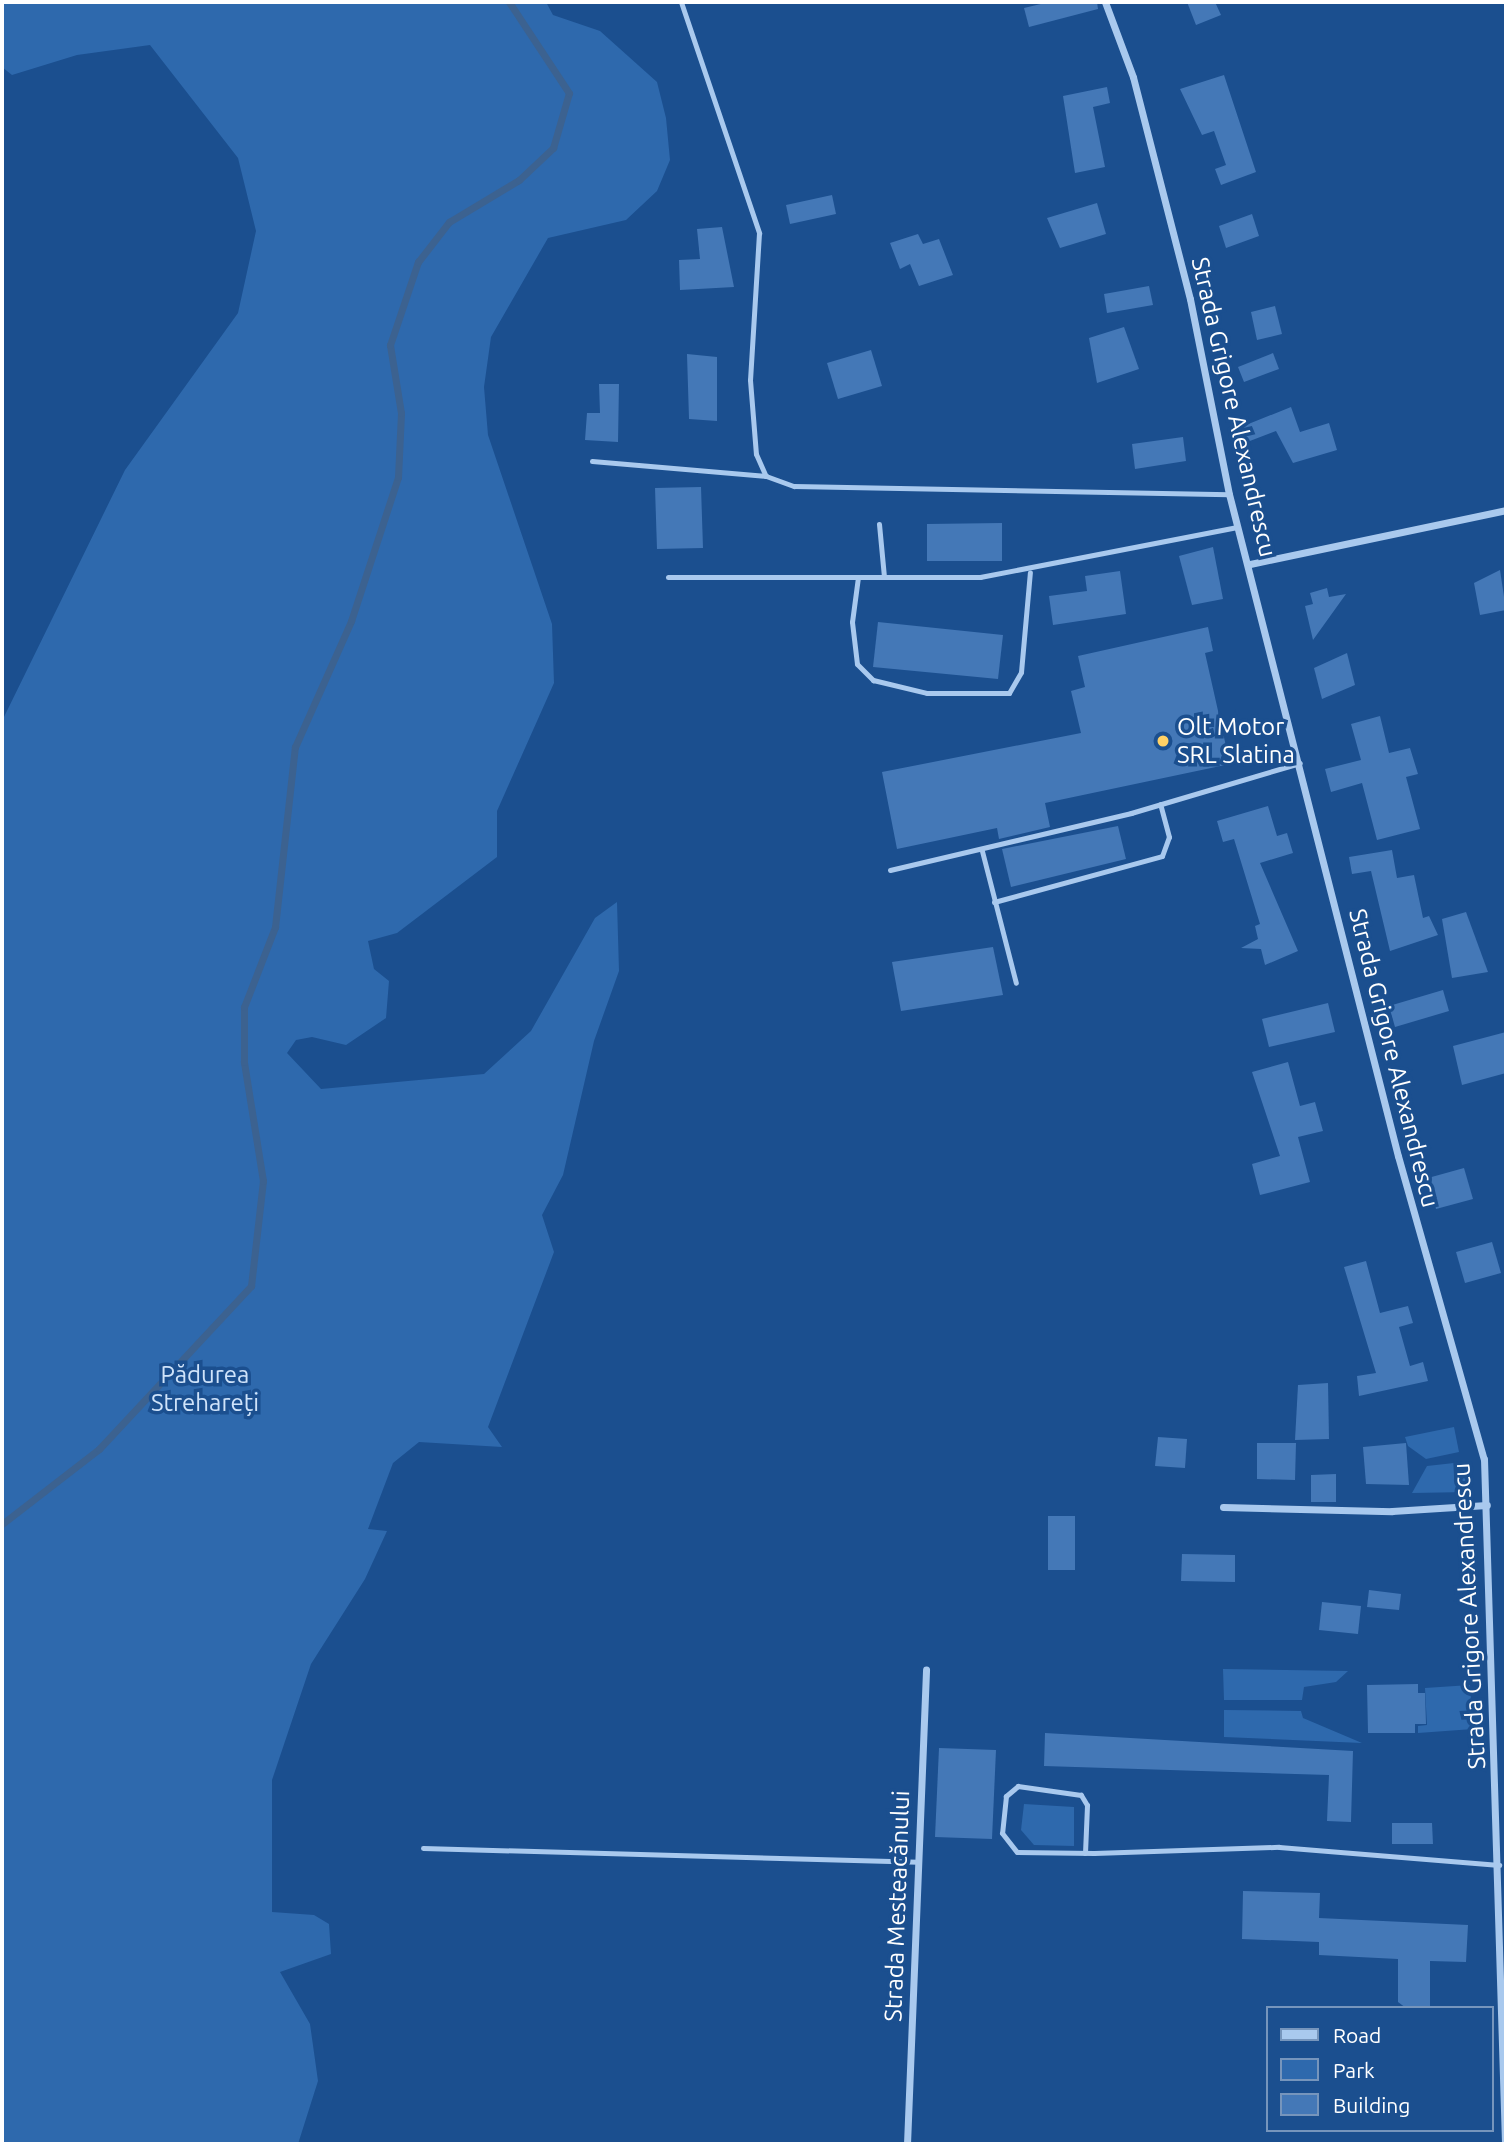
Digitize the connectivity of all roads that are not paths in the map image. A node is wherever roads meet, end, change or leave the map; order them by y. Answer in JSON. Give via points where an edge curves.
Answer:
{"nodes":[{"id":1,"x":681,"y":2,"type":"edge"},
{"id":2,"x":1105,"y":2,"type":"edge"},
{"id":3,"x":592,"y":461,"type":"dead end"},
{"id":4,"x":766,"y":476,"type":"junction"},
{"id":5,"x":1229,"y":494,"type":"junction"},
{"id":6,"x":1506,"y":510,"type":"edge"},
{"id":7,"x":879,"y":524,"type":"dead end"},
{"id":8,"x":1237,"y":527,"type":"junction"},
{"id":9,"x":1250,"y":564,"type":"junction"},
{"id":10,"x":1030,"y":572,"type":"junction"},
{"id":11,"x":667,"y":577,"type":"dead end"},
{"id":12,"x":858,"y":577,"type":"junction"},
{"id":13,"x":884,"y":577,"type":"junction"},
{"id":14,"x":1300,"y":763,"type":"junction"},
{"id":15,"x":1160,"y":804,"type":"junction"},
{"id":16,"x":982,"y":851,"type":"junction"},
{"id":17,"x":890,"y":870,"type":"dead end"},
{"id":18,"x":994,"y":902,"type":"junction"},
{"id":19,"x":1016,"y":984,"type":"dead end"},
{"id":20,"x":1487,"y":1505,"type":"junction"},
{"id":21,"x":1223,"y":1507,"type":"dead end"},
{"id":22,"x":926,"y":1669,"type":"dead end"},
{"id":23,"x":423,"y":1848,"type":"dead end"},
{"id":24,"x":1085,"y":1853,"type":"junction"},
{"id":25,"x":918,"y":1862,"type":"junction"},
{"id":26,"x":1499,"y":1865,"type":"junction"},
{"id":27,"x":907,"y":2144,"type":"edge"},
{"id":28,"x":1505,"y":2144,"type":"edge"}],
"edges":[{"from":1,"to":4,"type":"lane","via":[[759,233],[750,380],[756,454]]},
{"from":2,"to":5,"type":"street","name":"Strada Grigore Alexandrescu","via":[[1133,77],[1190,299]]},
{"from":3,"to":4,"type":"lane"},
{"from":4,"to":5,"type":"lane","via":[[794,486]]},
{"from":5,"to":8,"type":"street","name":"Strada Grigore Alexandrescu"},
{"from":6,"to":9,"type":"street"},
{"from":7,"to":13,"type":"lane"},
{"from":8,"to":9,"type":"street","name":"Strada Grigore Alexandrescu"},
{"from":8,"to":10,"type":"lane"},
{"from":9,"to":14,"type":"street","name":"Strada Grigore Alexandrescu"},
{"from":10,"to":12,"type":"lane","via":[[1021,672],[1009,693],[927,693],[873,680],[857,664],[852,622]]},
{"from":10,"to":13,"type":"lane"},
{"from":11,"to":12,"type":"lane"},
{"from":12,"to":13,"type":"lane"},
{"from":14,"to":15,"type":"lane"},
{"from":14,"to":20,"type":"street","name":"Strada Grigore Alexandrescu","via":[[1398,1156],[1484,1459]]},
{"from":15,"to":16,"type":"lane"},
{"from":15,"to":18,"type":"lane","via":[[1169,837],[1162,856]]},
{"from":16,"to":17,"type":"lane"},
{"from":16,"to":18,"type":"lane"},
{"from":18,"to":19,"type":"lane"},
{"from":20,"to":21,"type":"street","via":[[1392,1511]]},
{"from":20,"to":26,"type":"street","name":"Strada Grigore Alexandrescu"},
{"from":22,"to":25,"type":"street","name":"Strada Mesteacănului"},
{"from":23,"to":25,"type":"lane"},
{"from":24,"to":24,"type":"lane","via":[[1017,1853],[1005,1844],[1006,1796],[1018,1786],[1071,1788],[1081,1795],[1087,1805]]},
{"from":24,"to":26,"type":"lane","via":[[1279,1847]]},
{"from":25,"to":27,"type":"street","name":"Strada Mesteacănului"},
{"from":26,"to":28,"type":"street","name":"Strada Grigore Alexandrescu"}]}
